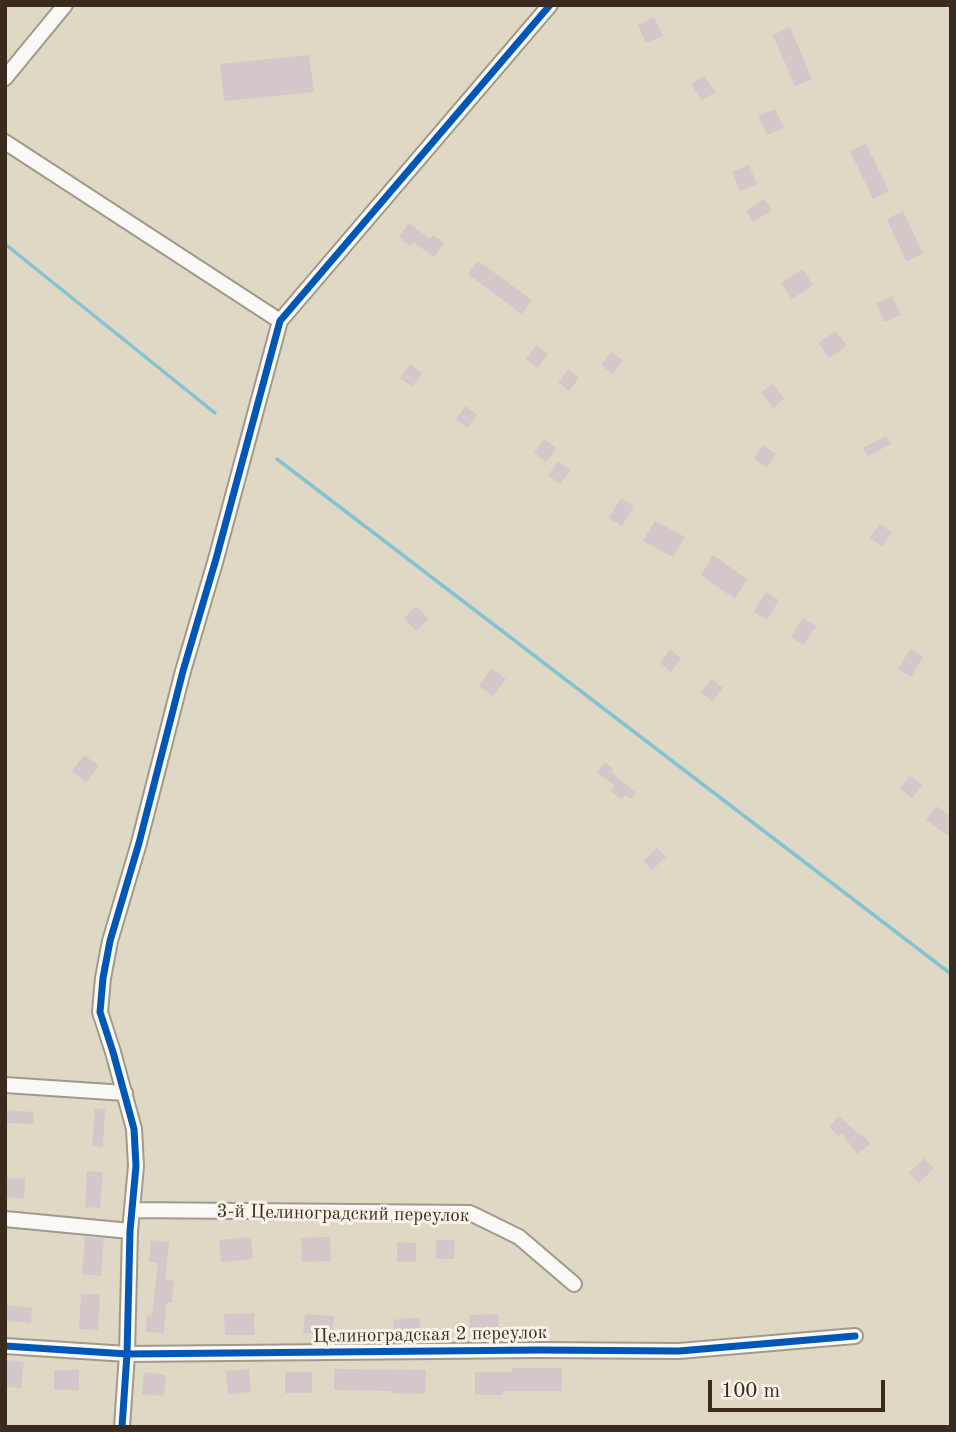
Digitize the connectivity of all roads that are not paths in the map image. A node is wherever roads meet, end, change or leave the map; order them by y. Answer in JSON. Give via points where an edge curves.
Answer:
{"nodes":[{"id":1,"x":65,"y":5,"type":"edge"},
{"id":2,"x":550,"y":5,"type":"edge"},
{"id":3,"x":5,"y":78,"type":"edge"},
{"id":4,"x":5,"y":142,"type":"edge"},
{"id":5,"x":280,"y":321,"type":"junction"},
{"id":6,"x":5,"y":1085,"type":"edge"},
{"id":7,"x":125,"y":1093,"type":"junction"},
{"id":8,"x":132,"y":1210,"type":"junction"},
{"id":9,"x":5,"y":1219,"type":"edge"},
{"id":10,"x":130,"y":1231,"type":"junction"},
{"id":11,"x":574,"y":1284,"type":"dead end"},
{"id":12,"x":855,"y":1336,"type":"dead end"},
{"id":13,"x":5,"y":1346,"type":"edge"},
{"id":14,"x":127,"y":1354,"type":"junction"},
{"id":15,"x":122,"y":1427,"type":"edge"}],
"edges":[{"from":1,"to":3,"type":"street"},
{"from":2,"to":5,"type":"street"},
{"from":4,"to":5,"type":"street"},
{"from":5,"to":7,"type":"street","via":[[110,941],[100,1012]]},
{"from":6,"to":7,"type":"street"},
{"from":7,"to":8,"type":"street","via":[[134,1129]]},
{"from":8,"to":10,"type":"street"},
{"from":8,"to":11,"type":"street","name":"3-й Целиноградский переулок","via":[[470,1213],[519,1237]]},
{"from":9,"to":10,"type":"street"},
{"from":10,"to":14,"type":"street"},
{"from":12,"to":14,"type":"street","name":"Целиноградская 2 переулок","via":[[680,1350]]},
{"from":13,"to":14,"type":"street","name":"Целиноградская 2 переулок"},
{"from":14,"to":15,"type":"street"}]}
